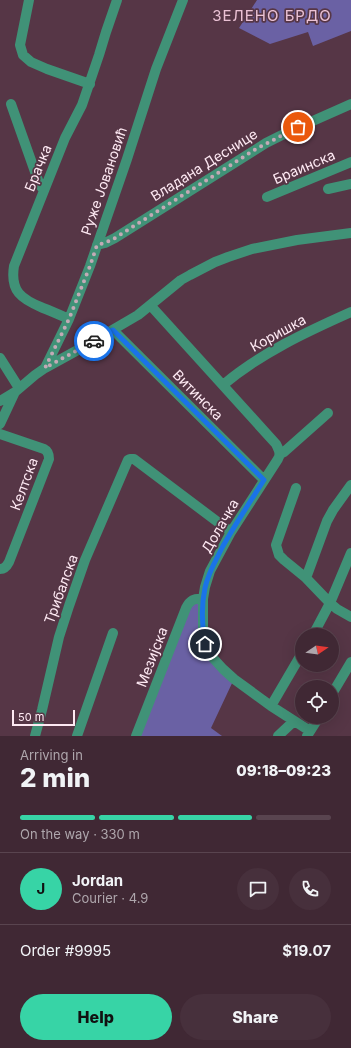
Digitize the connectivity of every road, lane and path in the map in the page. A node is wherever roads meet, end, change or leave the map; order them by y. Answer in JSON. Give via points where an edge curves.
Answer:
{"nodes":[{"id":1,"x":29,"y":0,"type":"edge"},
{"id":2,"x":117,"y":0,"type":"edge"},
{"id":3,"x":183,"y":0,"type":"edge"},
{"id":4,"x":90,"y":84,"type":"junction"},
{"id":5,"x":11,"y":104,"type":"dead end"},
{"id":6,"x":351,"y":104,"type":"edge"},
{"id":7,"x":351,"y":162,"type":"edge"},
{"id":8,"x":351,"y":184,"type":"edge"},
{"id":9,"x":44,"y":189,"type":"junction"},
{"id":10,"x":328,"y":189,"type":"dead end"},
{"id":11,"x":267,"y":197,"type":"dead end"},
{"id":12,"x":351,"y":234,"type":"edge"},
{"id":13,"x":97,"y":245,"type":"junction"},
{"id":14,"x":151,"y":306,"type":"junction"},
{"id":15,"x":351,"y":312,"type":"edge"},
{"id":16,"x":69,"y":319,"type":"junction"},
{"id":17,"x":113,"y":330,"type":"junction"},
{"id":18,"x":0,"y":358,"type":"edge"},
{"id":19,"x":45,"y":368,"type":"junction"},
{"id":20,"x":223,"y":385,"type":"junction"},
{"id":21,"x":17,"y":390,"type":"junction"},
{"id":22,"x":0,"y":402,"type":"edge"},
{"id":23,"x":328,"y":412,"type":"dead end"},
{"id":24,"x":0,"y":424,"type":"edge"},
{"id":25,"x":0,"y":434,"type":"edge"},
{"id":26,"x":280,"y":454,"type":"junction"},
{"id":27,"x":264,"y":480,"type":"junction"},
{"id":28,"x":351,"y":485,"type":"edge"},
{"id":29,"x":296,"y":488,"type":"dead end"},
{"id":30,"x":231,"y":532,"type":"junction"},
{"id":31,"x":351,"y":553,"type":"edge"},
{"id":32,"x":0,"y":569,"type":"edge"},
{"id":33,"x":306,"y":578,"type":"junction"},
{"id":34,"x":203,"y":599,"type":"junction"},
{"id":35,"x":330,"y":603,"type":"junction"},
{"id":36,"x":351,"y":617,"type":"edge"},
{"id":37,"x":317,"y":628,"type":"edge"},
{"id":38,"x":113,"y":633,"type":"dead end"},
{"id":39,"x":351,"y":662,"type":"edge"},
{"id":40,"x":295,"y":665,"type":"edge"},
{"id":41,"x":339,"y":682,"type":"edge"},
{"id":42,"x":271,"y":706,"type":"junction"},
{"id":43,"x":294,"y":721,"type":"junction"},
{"id":44,"x":314,"y":724,"type":"edge"},
{"id":45,"x":308,"y":734,"type":"edge"},
{"id":46,"x":35,"y":736,"type":"edge"},
{"id":47,"x":77,"y":736,"type":"edge"},
{"id":48,"x":136,"y":736,"type":"edge"},
{"id":49,"x":278,"y":736,"type":"edge"}],
"edges":[{"from":1,"to":4,"type":"street","via":[[20,45],[23,55],[47,69]]},
{"from":2,"to":4,"type":"street","name":"Брачка"},
{"from":3,"to":13,"type":"street","name":"Руже Јовановић","via":[[156,69]]},
{"from":4,"to":9,"type":"street","name":"Брачка"},
{"from":5,"to":9,"type":"street","via":[[39,183]]},
{"from":6,"to":13,"type":"street","name":"Владана Деснице","via":[[266,143],[115,238]]},
{"from":7,"to":11,"type":"street","name":"Браинска"},
{"from":8,"to":10,"type":"street"},
{"from":9,"to":16,"type":"street","name":"Брачка","via":[[14,266],[14,283],[18,293],[26,300]]},
{"from":12,"to":14,"type":"street","via":[[275,244],[228,256],[190,275]]},
{"from":13,"to":16,"type":"street","name":"Руже Јовановић"},
{"from":14,"to":17,"type":"street"},
{"from":14,"to":20,"type":"street"},
{"from":15,"to":20,"type":"street","name":"Коришка","via":[[261,357]]},
{"from":16,"to":19,"type":"street","name":"Руже Јовановић"},
{"from":17,"to":19,"type":"street"},
{"from":17,"to":27,"type":"street","name":"Витинска"},
{"from":18,"to":21,"type":"street"},
{"from":19,"to":21,"type":"street"},
{"from":20,"to":26,"type":"street","via":[[276,444]]},
{"from":21,"to":22,"type":"street"},
{"from":21,"to":24,"type":"street"},
{"from":23,"to":26,"type":"street","name":"Долачка"},
{"from":25,"to":32,"type":"street","name":"Келтска","via":[[46,450],[49,459],[7,567]]},
{"from":26,"to":27,"type":"street","name":"Долачка"},
{"from":27,"to":30,"type":"street","name":"Долачка"},
{"from":28,"to":33,"type":"street","via":[[322,531]]},
{"from":29,"to":33,"type":"street","via":[[276,545],[279,554]]},
{"from":30,"to":34,"type":"street","name":"Долачка","via":[[210,571]]},
{"from":30,"to":46,"type":"street","name":"Трибалска","via":[[134,459],[126,463],[68,606],[58,637]]},
{"from":31,"to":35,"type":"street"},
{"from":33,"to":35,"type":"street"},
{"from":34,"to":42,"type":"street","name":"Долачка","via":[[203,631],[210,654],[234,679]]},
{"from":34,"to":48,"type":"street","name":"Мезијска","via":[[194,599],[186,608]]},
{"from":35,"to":36,"type":"street"},
{"from":35,"to":37,"type":"street"},
{"from":38,"to":47,"type":"street"},
{"from":39,"to":41,"type":"street"},
{"from":40,"to":42,"type":"street"},
{"from":42,"to":43,"type":"street","name":"Долачка"},
{"from":43,"to":45,"type":"street","name":"Долачка"},
{"from":43,"to":49,"type":"street"},
{"from":44,"to":45,"type":"street"}]}
